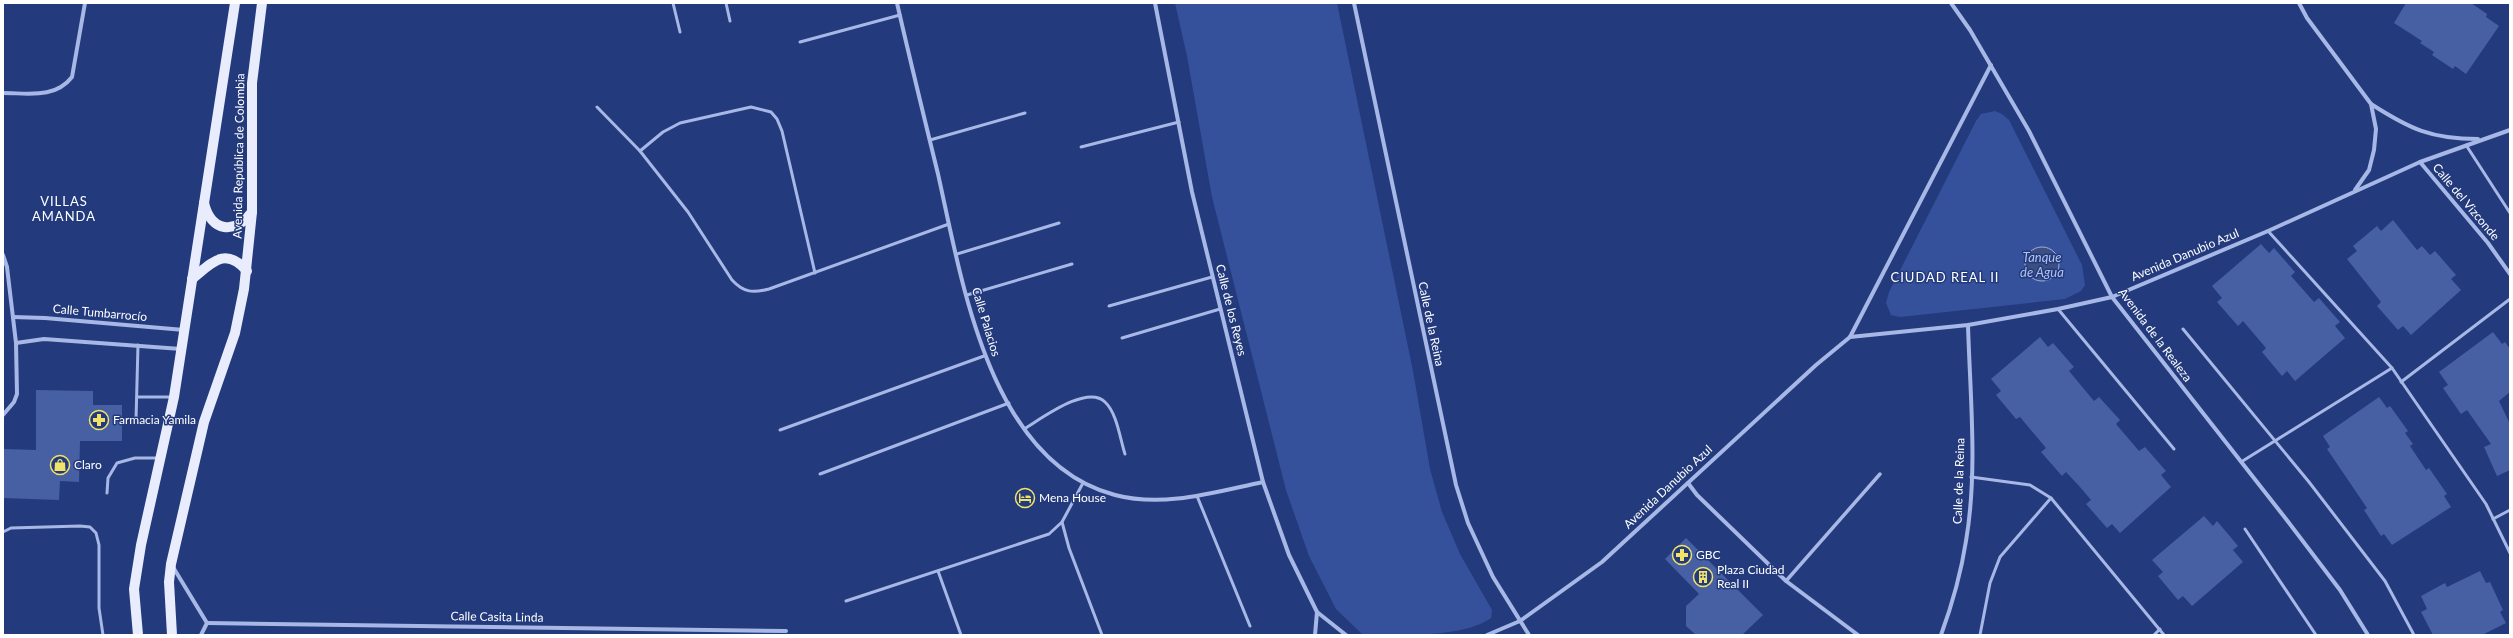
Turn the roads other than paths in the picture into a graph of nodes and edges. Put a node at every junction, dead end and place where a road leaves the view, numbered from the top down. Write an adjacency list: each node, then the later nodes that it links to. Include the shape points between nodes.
1 (85, 3): 16 (street, via 72,77 60,89 44,94)
2 (235, 3): 29 (main road, Avenida República de Colombia)
3 (262, 3): 30 (main road, Avenida República de Colombia, via 252,83)
4 (673, 3): 13 (lane)
5 (726, 3): 12 (lane)
6 (897, 3): 11 (street, Calle Palacios)
7 (1155, 3): 20 (street, Calle de los Reyes)
8 (1354, 3): 93 (street, Calle de la Reina, via 1456,485 1468,523 1493,577)
9 (1951, 3): 15 (street, Avenida de la Realeza)
10 (2299, 3): 17 (street, via 2307,18)
11 (900, 15): 14 (lane); 23 (street, Calle Palacios)
12 (730, 21)
13 (680, 32)
14 (800, 42)
15 (1991, 65): 44 (street, Avenida de la Realeza, via 2029,131); 53 (street, Avenida Danubio Azul)
16 (3, 93)
17 (2371, 104): 22 (street, via 2422,133 2449,139); 28 (street, via 2376,129 2374,150 2369,170)
18 (597, 107): 26 (lane)
19 (1025, 113): 23 (lane)
20 (1179, 122): 25 (lane); 41 (street, Calle de los Reyes)
21 (2510, 130): 22 (street, Avenida Danubio Azul)
22 (2480, 139): 24 (street, Avenida Danubio Azul)
23 (930, 140): 33 (street, Calle Palacios)
24 (2466, 144): 27 (street, Avenida Danubio Azul); 31 (lane)
25 (1081, 147)
26 (640, 151): 39 (lane, via 688,212 740,289 757,292); 39 (lane, via 663,132 680,123 752,107 771,112 782,131)
27 (2420, 162): 28 (street, Avenida Danubio Azul); 40 (street, Calle del Vizconde, via 2488,243)
28 (2354, 191): 34 (street, Avenida Danubio Azul)
29 (204, 203): 30 (main road, via 210,216 228,228 244,224); 42 (main road, Avenida República de Colombia)
30 (252, 212): 38 (main road, Avenida República de Colombia)
31 (2510, 213)
32 (1059, 223): 35 (lane)
33 (949, 224): 35 (street, Calle Palacios); 39 (lane)
34 (2268, 231): 44 (street, Avenida Danubio Azul); 59 (lane)
35 (956, 254): 43 (street, Calle Palacios)
36 (3, 255): 49 (street, via 7,267)
37 (1072, 264): 43 (lane)
38 (247, 271): 42 (main road, via 240,262 225,257 218,259); 88 (main road, Avenida República de Colombia, via 235,333 204,422)
39 (815, 273)
40 (2510, 274)
41 (1212, 277): 46 (lane); 47 (street, Calle de los Reyes)
42 (192, 279): 52 (main road, Avenida República de Colombia)
43 (967, 295): 58 (street, Calle Palacios)
44 (2112, 297): 48 (street, Avenida Danubio Azul); 72 (street, Avenida de la Realeza)
45 (2510, 299): 60 (lane)
46 (1109, 306)
47 (1220, 309): 54 (lane); 76 (street, Calle de los Reyes)
48 (2058, 309): 50 (street, Avenida Danubio Azul); 69 (lane)
49 (13, 318): 52 (street, Calle Tumbarrocío, via 45,318); 55 (street)
50 (1968, 324): 53 (street, Avenida Danubio Azul); 75 (street, Calle de la Reina)
51 (2183, 329): 68 (lane)
52 (184, 330): 57 (main road, Avenida República de Colombia)
53 (1850, 337): 78 (street, Avenida Danubio Azul)
54 (1122, 338)
55 (16, 343): 56 (street, via 44,339); 64 (street, via 17,394)
56 (138, 345): 57 (street); 61 (lane)
57 (182, 349): 62 (main road, Avenida República de Colombia)
58 (984, 356): 63 (street, Calle Palacios); 67 (lane)
59 (2392, 368): 60 (lane); 68 (lane)
60 (2402, 382): 83 (lane)
61 (137, 397): 62 (lane); 65 (lane)
62 (174, 397): 71 (main road, Avenida República de Colombia)
63 (1009, 402): 66 (street, Calle Palacios); 73 (lane)
64 (3, 415)
65 (136, 420)
66 (1024, 428): 70 (lane, via 1071,401 1095,396 1105,401 1111,410); 77 (street, Calle Palacios, via 1042,452)
67 (780, 430)
68 (2275, 440): 72 (lane); 115 (lane, via 2385,581)
69 (2174, 449)
70 (1125, 454)
71 (162, 458): 79 (lane, via 134,458 116,463 108,478); 99 (main road, Avenida República de Colombia, via 141,545 134,589)
72 (2241, 462): 114 (street, Avenida de la Realeza, via 2335,584)
73 (820, 474)
74 (1880, 474): 90 (street)
75 (1971, 477): 81 (lane, via 2030,485); 109 (street, Calle de la Reina, via 1966,540 1951,606)
76 (1263, 482): 80 (street, Calle Palacios); 92 (street, Calle de los Reyes, via 1289,555)
77 (1083, 483): 80 (street, Calle Palacios, via 1114,495 1147,501); 84 (lane)
78 (1688, 483): 90 (street, via 1697,495); 93 (street, Avenida Danubio Azul, via 1602,562)
79 (107, 493)
80 (1197, 496): 95 (lane)
81 (2051, 498): 96 (lane); 110 (lane, via 2000,557 1990,583)
82 (2510, 510): 83 (lane)
83 (2494, 519): 87 (lane)
84 (1062, 522): 89 (lane, via 1048,534); 103 (lane)
85 (2245, 529): 113 (lane)
86 (3, 532): 98 (lane, via 12,528 80,526 90,527 96,533 99,545 100,608)
87 (2510, 554)
88 (171, 564): 94 (street); 100 (main road, Avenida República de Colombia, via 169,590)
89 (938, 571): 91 (lane); 102 (lane)
90 (1786, 581): 108 (street)
91 (846, 601)
92 (1317, 612): 104 (street); 105 (street, Calle de los Reyes)
93 (1520, 621): 106 (street, Avenida Danubio Azul); 107 (street, Calle de la Reina)
94 (207, 623): 97 (street, Calle Casita Linda); 101 (street)
95 (1250, 626)
96 (2160, 629): 111 (lane); 112 (lane)
97 (786, 631)
98 (104, 635)
99 (138, 635)
100 (172, 635)
101 (201, 635)
102 (961, 635)
103 (1102, 635)
104 (1315, 635)
105 (1346, 635)
106 (1487, 635)
107 (1529, 635)
108 (1858, 635)
109 (1941, 635)
110 (1980, 635)
111 (2154, 635)
112 (2164, 635)
113 (2316, 635)
114 (2368, 635)
115 (2414, 635)

